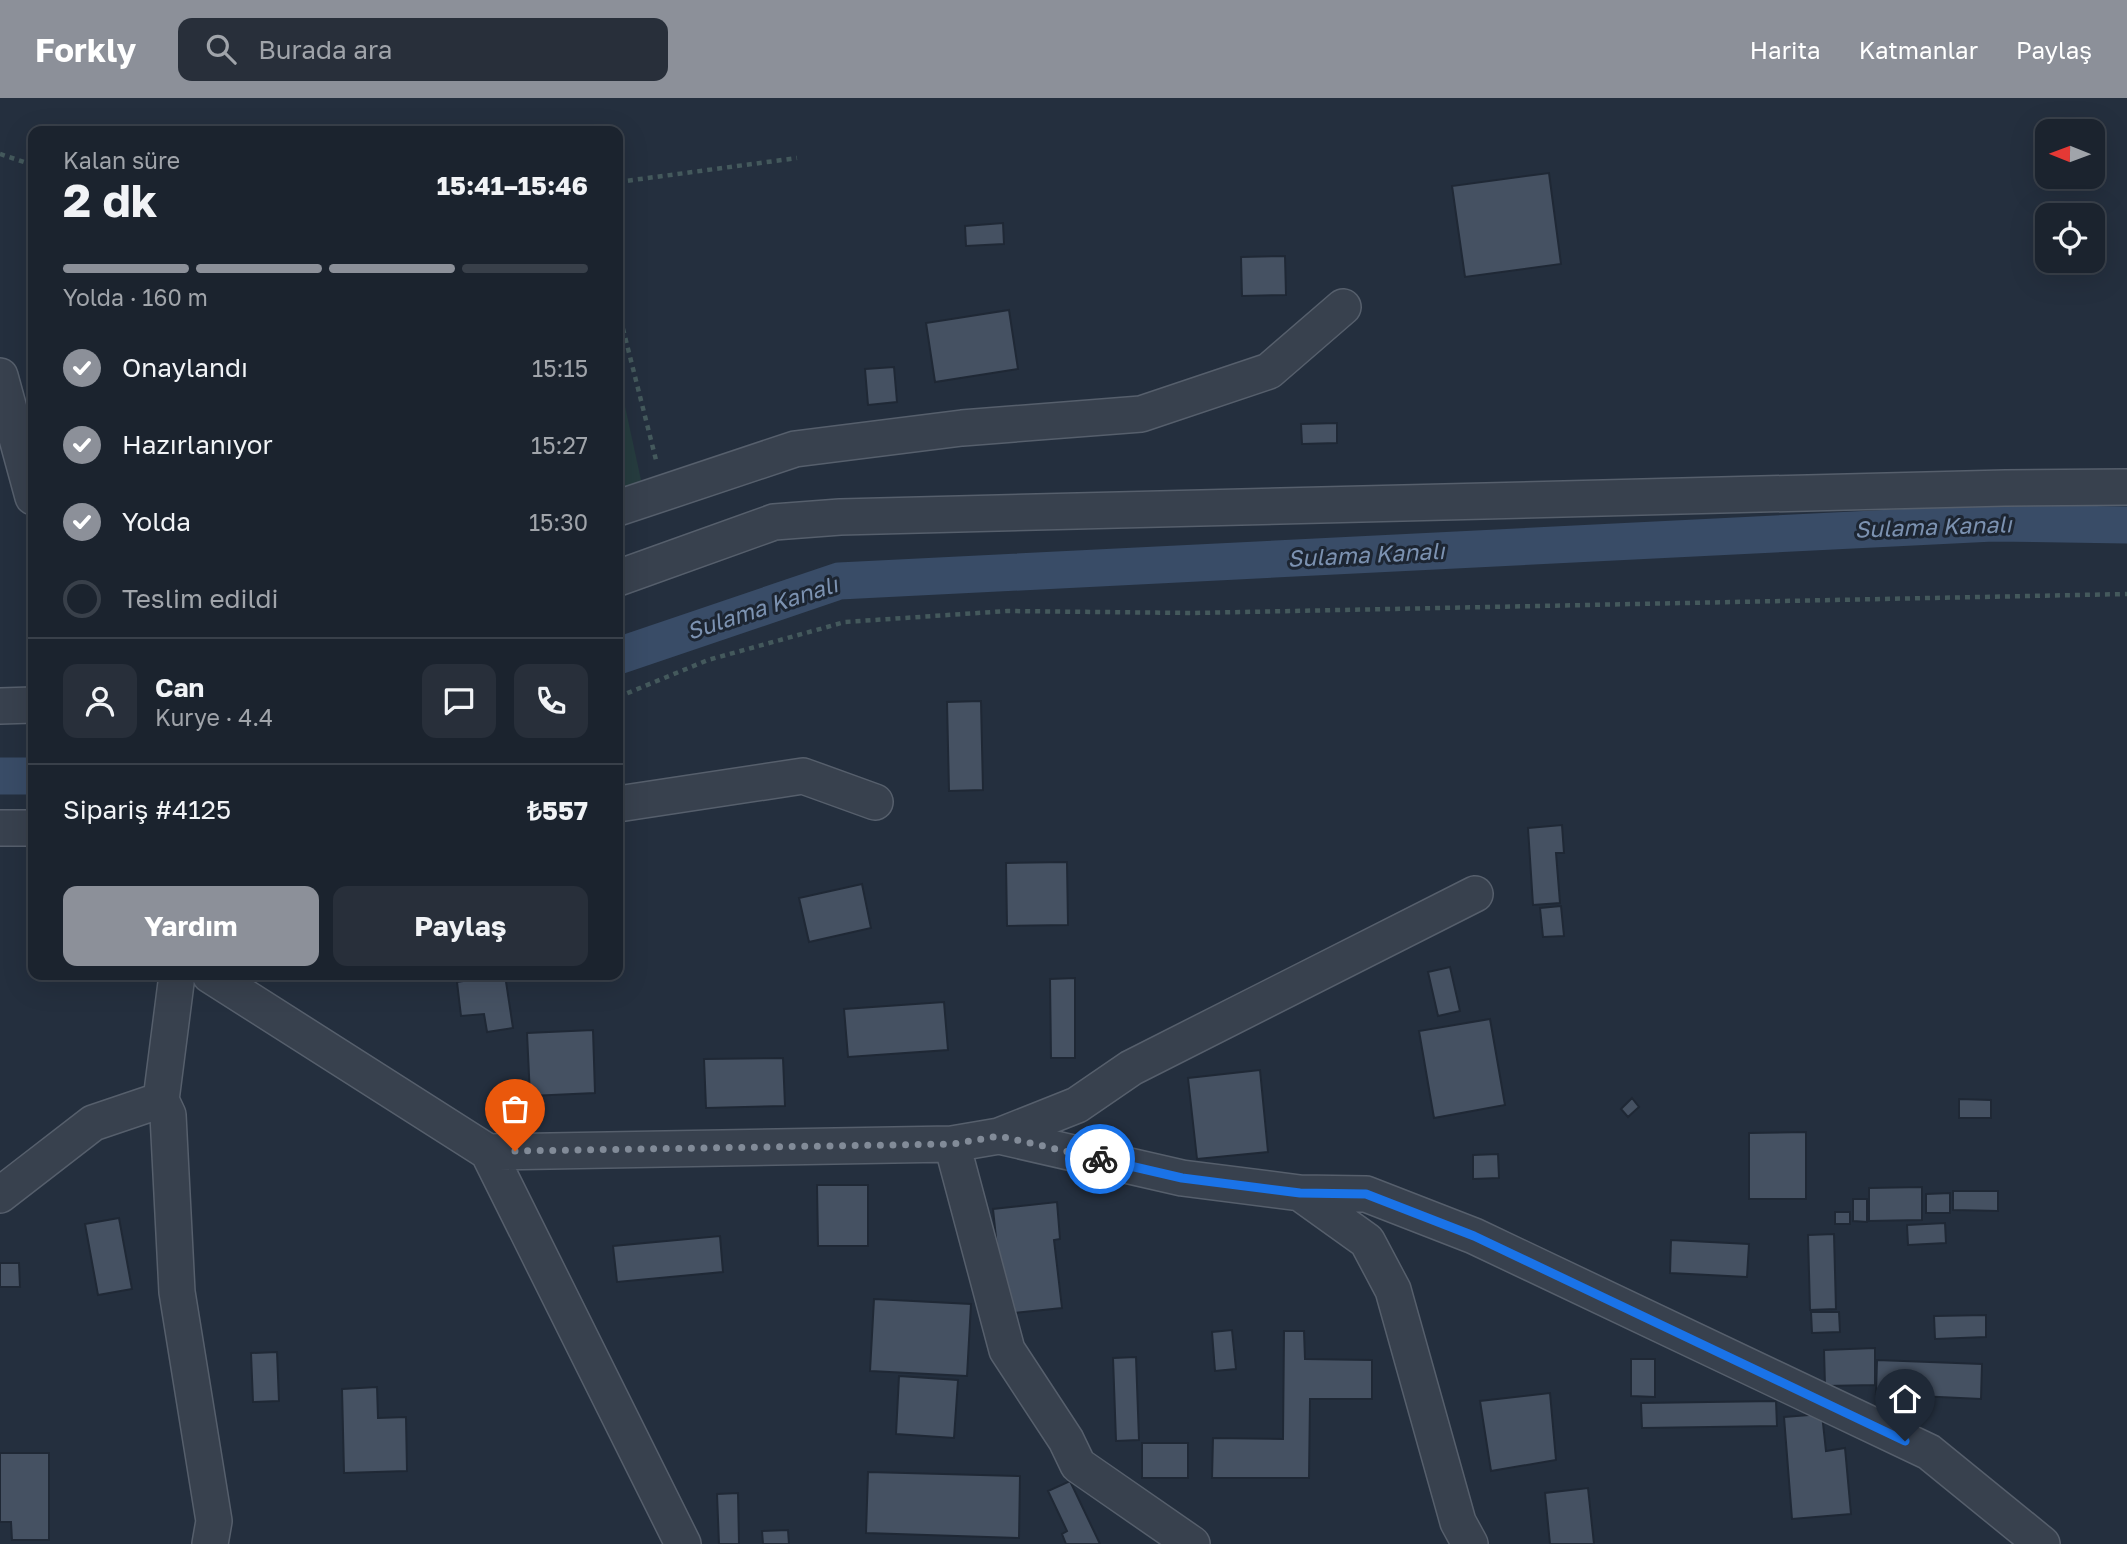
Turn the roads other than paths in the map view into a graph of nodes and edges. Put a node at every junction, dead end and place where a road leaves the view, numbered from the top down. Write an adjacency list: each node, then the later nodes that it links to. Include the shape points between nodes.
1 (1343, 307): 6 (street, via 1269,371 1141,414 962,428 795,449)
2 (0, 376): 3 (street)
3 (9, 443): 4 (street)
4 (28, 483)
5 (2127, 487): 7 (street, via 840,517 774,522)
6 (623, 507)
7 (623, 576)
8 (28, 705): 9 (street)
9 (0, 706)
10 (623, 803): 11 (street, via 803,776)
11 (875, 803)
12 (0, 828): 13 (street)
13 (28, 828)
14 (1475, 894): 18 (street, via 1130,1068 1077,1105)
15 (176, 980): 17 (street)
16 (218, 980): 20 (street)
17 (161, 1100): 22 (street, via 93,1124); 23 (street, via 168,1115 177,1292 214,1521)
18 (999, 1136): 19 (street); 21 (street, via 1182,1178)
19 (953, 1144): 20 (street); 25 (street, via 1007,1350 1078,1465)
20 (488, 1152): 24 (street)
21 (1300, 1193): 26 (street, via 1367,1241 1393,1290 1458,1522); 27 (street, via 1366,1194 1474,1236 1929,1452)
22 (0, 1195)
23 (210, 1544)
24 (683, 1544)
25 (1192, 1544)
26 (1470, 1544)
27 (2042, 1544)

